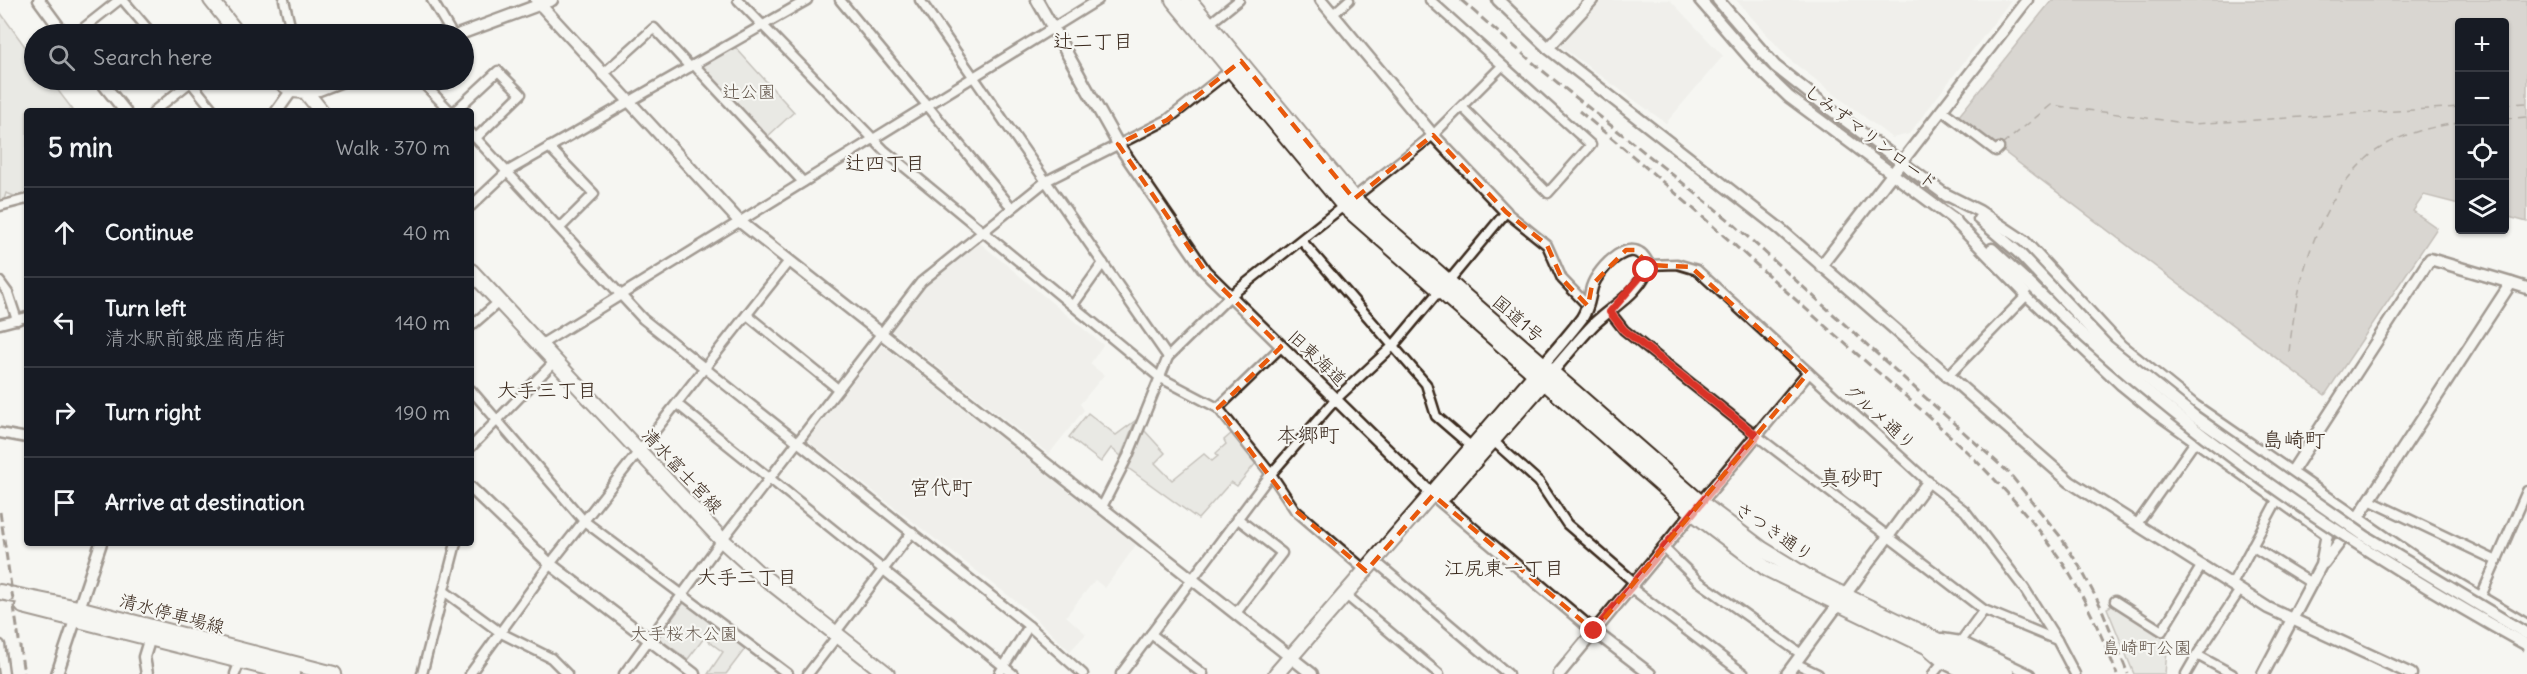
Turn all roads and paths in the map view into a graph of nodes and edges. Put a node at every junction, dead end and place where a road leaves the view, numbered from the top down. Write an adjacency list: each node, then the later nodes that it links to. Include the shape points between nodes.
1 (39, 0): 26 (street)
2 (121, 0): 27 (street); 28 (street)
3 (211, 0): 29 (main road)
4 (284, 0): 30 (street)
5 (432, 0): 31 (street)
6 (552, 0): 24 (street)
7 (738, 0): 33 (street)
8 (807, 0): 33 (street)
9 (840, 0): 49 (street)
10 (920, 0): 41 (street)
11 (1037, 0): 35 (street, 旧東海道)
12 (1098, 0): 35 (street)
13 (1173, 0): 38 (main road, 国道1号)
14 (1189, 0): 32 (main road, 国道1号)
15 (1239, 0): 32 (street)
16 (1321, 0): 25 (street)
17 (1350, 0): 25 (street)
18 (1430, 0): 39 (street)
19 (1498, 0): 36 (street)
20 (1592, 0): 36 (street)
21 (1700, 0): 67 (street, しみずマリンロード, via 1789,97)
22 (1718, 0): 65 (street, しみずマリンロード, via 1775,66)
23 (2027, 0): 58 (street)
24 (537, 3): 34 (street); 40 (street)
25 (1332, 15): 59 (street)
26 (57, 24)
27 (89, 24)
28 (143, 24)
29 (230, 24)
30 (290, 24)
31 (446, 24)
32 (1209, 24): 38 (main road, 国道1号)
33 (761, 26): 37 (street); 61 (street)
34 (474, 28)
35 (1052, 28): 41 (street); 62 (street, 旧東海道)
36 (1548, 48): 84 (street, via 1763,215)
37 (692, 66): 40 (street, via 654,28); 48 (street); 69 (street)
38 (1236, 66): 62 (street, via 1167,120); 72 (main road, 国道1号)
39 (1502, 66): 50 (street); 50 (street, via 1591,145 1548,193)
40 (602, 75): 48 (street)
41 (973, 77): 49 (street); 68 (street)
42 (108, 90): 51 (street)
43 (179, 90): 52 (street)
44 (198, 90): 53 (street)
45 (297, 90): 54 (street)
46 (303, 90): 55 (main road)
47 (430, 90): 56 (street)
48 (628, 102): 63 (street); 77 (street)
49 (926, 105): 61 (street); 75 (street)
50 (1462, 107): 59 (street)
51 (123, 108)
52 (158, 108)
53 (212, 108)
54 (280, 108)
55 (318, 108)
56 (447, 108)
57 (458, 108): 60 (street, via 498,71 521,94)
58 (1942, 110): 64 (street, via 1996,151); 65 (street)
59 (1433, 135): 72 (street); 76 (street)
60 (474, 136): 66 (street)
61 (870, 139): 69 (street); 79 (street)
62 (1118, 144): 68 (street); 92 (street, 旧東海道, via 1194,256)
63 (549, 147): 66 (street); 78 (street, via 594,194)
64 (1999, 148)
65 (1902, 163): 67 (street); 70 (street, しみずマリンロード)
66 (508, 171): 73 (street); 78 (street)
67 (1893, 176): 84 (street); 90 (street, しみずマリンロード, via 1989,247)
68 (1046, 181): 75 (street); 82 (street)
69 (803, 182): 77 (street)
70 (1943, 193): 118 (street, via 2024,241 2121,346); 181 (street, しみずマリンロード, bridge, via 1989,226 2107,346 2194,416 2366,537)
71 (24, 201): 74 (street)
72 (1349, 202): 80 (street); 88 (main road, 国道1号)
73 (474, 203)
74 (0, 206)
75 (1012, 208): 79 (street)
76 (1506, 212): 88 (street); 95 (street, via 1547,244 1562,279)
77 (739, 221): 81 (street); 91 (street)
78 (560, 228): 91 (street)
79 (983, 232): 94 (street); 102 (street, via 921,282)
80 (1302, 241): 92 (street); 104 (street)
81 (789, 261): 97 (street); 102 (street)
82 (1103, 264): 94 (street); 106 (street)
83 (1647, 265): 95 (street, via 1635,250 1621,253 1592,285); 96 (street, via 1643,276); 110 (street, グルメ通り, via 1677,264 1697,270)
84 (1821, 266): 112 (street)
85 (474, 274): 93 (main road, 清水富士宮線)
86 (0, 282): 99 (street)
87 (2511, 283): 89 (street); 129 (street, via 2430,259); 137 (street)
88 (1443, 286): 104 (street); 109 (main road, 国道1号)
89 (2527, 288)
90 (2030, 291): 112 (street); 125 (street, via 2122,385); 186 (street, bridge, via 2189,425 2400,571)
91 (621, 294): 103 (street); 108 (street, via 643,318)
92 (1230, 296): 105 (street, 旧東海道); 106 (street)
93 (500, 301): 100 (street); 103 (main road, 清水富士宮線)
94 (1073, 305): 111 (street)
95 (1588, 306): 109 (street)
96 (1610, 312): 109 (street); 121 (street, via 1624,330)
97 (747, 315): 108 (street); 113 (street)
98 (24, 318): 99 (street)
99 (17, 320): 101 (street)
100 (474, 323)
101 (0, 324)
102 (881, 334): 113 (street); 139 (street)
103 (540, 345): 107 (main road, 清水富士宮線)
104 (1393, 346): 115 (street); 127 (street, via 1429,390 1436,416)
105 (1281, 347): 115 (street, 旧東海道); 117 (street)
106 (1168, 357): 111 (street)
107 (555, 361): 119 (street); 128 (main road, 清水富士宮線)
108 (705, 368): 116 (street); 124 (street)
109 (1544, 373): 123 (main road); 140 (main road, さつき通り)
110 (1808, 373): 121 (street); 132 (street, グルメ通り)
111 (1159, 377): 117 (street); 139 (street, via 1128,456)
112 (1947, 377): 144 (street, via 2070,482)
113 (838, 388): 124 (street)
114 (474, 393): 119 (street)
115 (1336, 399): 130 (street); 135 (street, 旧東海道)
116 (676, 404): 128 (street); 131 (street)
117 (1218, 408): 130 (street)
118 (2212, 418): 125 (street); 129 (street)
119 (499, 420): 126 (street); 143 (street)
120 (0, 433): 122 (street)
121 (1757, 436): 140 (street); 146 (street)
122 (24, 437)
123 (1489, 437): 127 (main road); 135 (main road); 160 (street, via 1539,482 1567,524)
124 (798, 441): 131 (street); 145 (street)
125 (2196, 441): 136 (street); 144 (street)
126 (474, 444)
127 (1473, 448): 135 (main road)
128 (638, 451): 143 (street); 147 (main road, 清水富士宮線)
129 (2291, 473): 136 (street); 138 (street)
130 (1271, 474): 141 (street); 156 (street, via 1295,510)
131 (770, 479): 147 (street); 157 (street)
132 (1928, 482): 146 (street); 184 (street, グルメ通り, via 1965,512 2024,588)
133 (2527, 490): 152 (street)
134 (474, 491): 153 (street)
135 (1437, 498): 156 (main road); 176 (street, 旧東海道)
136 (2277, 498): 150 (street); 155 (street, via 2327,534)
137 (2369, 500): 138 (street, via 2354,506); 142 (street); 152 (street)
138 (2336, 505): 142 (street)
139 (1102, 507): 158 (street)
140 (1696, 507): 151 (street); 168 (main road, さつき通り)
141 (1237, 518): 158 (street); 172 (street, via 1282,553)
142 (2357, 519): 155 (street, via 2329,559); 174 (street)
143 (584, 521): 153 (street); 165 (street)
144 (2137, 524): 154 (street)
145 (912, 532): 157 (street); 175 (street)
146 (1889, 536): 168 (street); 170 (street)
147 (722, 540): 165 (street); 180 (main road, 清水富士宮線)
148 (100, 546): 171 (street)
149 (455, 546): 162 (street)
150 (2252, 546): 159 (street); 161 (street)
151 (1663, 548): 160 (street); 189 (street, via 1698,581)
152 (2497, 561): 164 (street)
153 (550, 564): 178 (street); 183 (street)
154 (2202, 565): 161 (street); 169 (street, via 2162,632)
155 (2320, 565): 159 (street)
156 (1374, 566): 166 (main road); 213 (street)
157 (884, 568): 180 (street); 192 (street)
158 (1192, 578): 172 (street); 179 (street)
159 (2311, 583): 173 (street)
160 (1632, 584): 176 (street); 216 (street)
161 (2236, 587): 173 (street); 188 (street)
162 (444, 591): 178 (street); 198 (street)
163 (0, 592): 171 (main road, 清水停車場線)
164 (2482, 594)
165 (682, 595): 183 (street); 203 (street)
166 (1349, 598): 190 (main road); 212 (street)
167 (0, 600): 171 (main road, 清水停車場線)
168 (1841, 600): 182 (main road, さつき通り); 189 (street)
169 (2115, 600)
170 (1984, 610): 184 (street); 187 (street)
171 (76, 613): 177 (main road, 清水停車場線); 194 (street)
172 (1236, 613): 190 (street)
173 (2292, 620): 227 (street); 228 (street)
174 (2527, 625)
175 (1029, 626): 192 (street); 207 (street)
176 (1594, 631): 214 (street); 215 (street, 旧東海道)
177 (151, 633): 191 (main road, 清水停車場線); 195 (street, via 144,657); 197 (main road, 清水停車場線)
178 (501, 633): 199 (street); 200 (street, via 551,658)
179 (1151, 633): 208 (street); 209 (street)
180 (836, 634): 204 (street); 205 (main road, 清水富士宮線)
181 (2527, 634)
182 (1924, 639): 187 (main road, さつき通り); 187 (street)
183 (649, 640): 201 (street); 202 (street)
184 (2057, 640): 224 (street, グルメ通り)
185 (0, 645): 193 (street)
186 (2527, 645)
187 (1952, 653): 219 (street); 220 (street); 221 (main road, さつき通り); 222 (main road, さつき通り); 223 (street)
188 (2197, 655): 225 (street); 226 (street)
189 (1798, 659): 217 (street); 218 (street)
190 (1293, 665): 210 (main road); 211 (street)
191 (237, 668): 196 (main road, 清水停車場線)
192 (1002, 670): 206 (street)
193 (4, 674)
194 (57, 674)
195 (147, 674)
196 (292, 674)
197 (334, 674)
198 (422, 674)
199 (470, 674)
200 (567, 674)
201 (624, 674)
202 (694, 674)
203 (788, 674)
204 (808, 674)
205 (887, 674)
206 (1013, 674)
207 (1083, 674)
208 (1121, 674)
209 (1203, 674)
210 (1276, 674)
211 (1312, 674)
212 (1439, 674)
213 (1508, 674)
214 (1560, 674)
215 (1650, 674)
216 (1744, 674)
217 (1787, 674)
218 (1818, 674)
219 (1933, 674)
220 (1964, 674)
221 (1983, 674)
222 (2007, 674)
223 (2030, 674)
224 (2075, 674)
225 (2186, 674)
226 (2232, 674)
227 (2263, 674)
228 (2411, 674)

